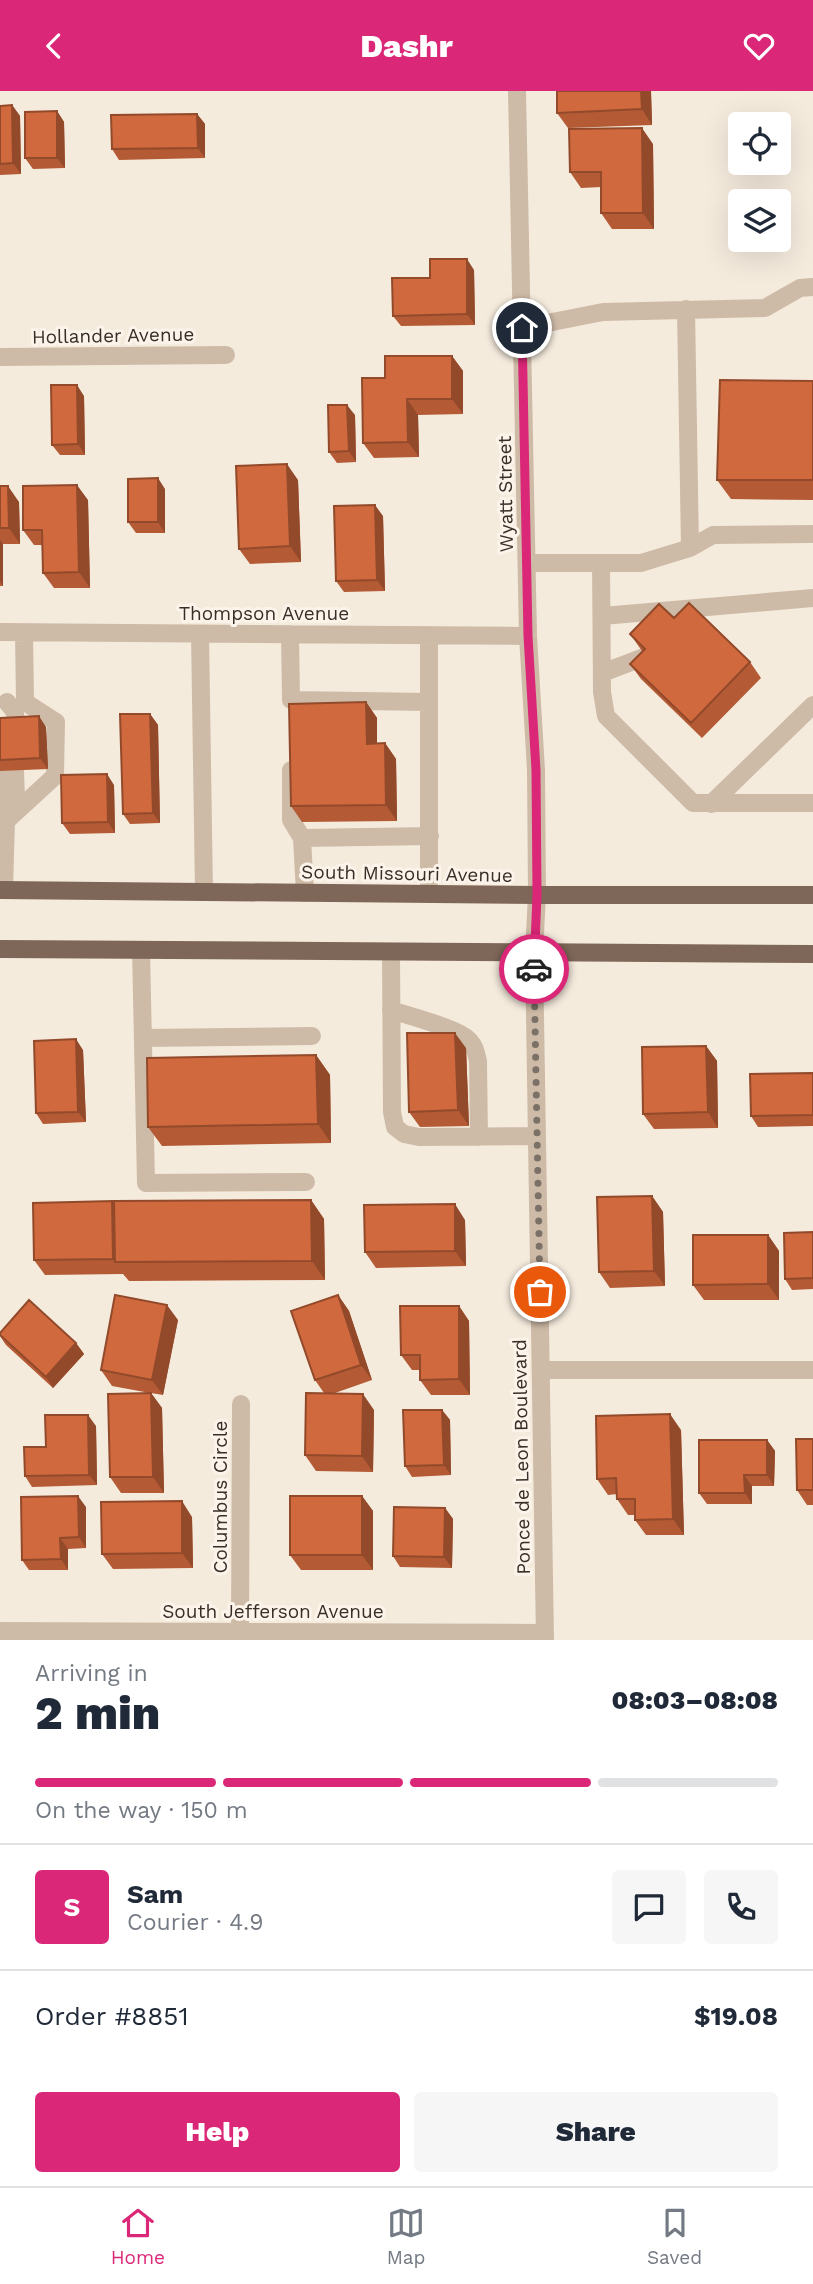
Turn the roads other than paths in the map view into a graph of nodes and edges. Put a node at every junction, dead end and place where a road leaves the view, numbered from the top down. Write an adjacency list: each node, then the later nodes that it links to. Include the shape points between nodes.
1 (517, 91): 4 (street, Wyatt Street)
2 (813, 288): 3 (street, via 800,288 765,308)
3 (685, 309): 4 (street, via 603,312); 8 (street)
4 (522, 328): 9 (street, Wyatt Street)
5 (226, 355): 6 (street, Hollander Avenue)
6 (0, 358)
7 (813, 534): 8 (street, via 713,535)
8 (690, 548): 10 (street, via 641,563)
9 (527, 563): 10 (street); 20 (street, Wyatt Street)
10 (601, 563): 13 (street)
11 (813, 598): 12 (street)
12 (692, 607): 13 (street); 14 (street)
13 (602, 616): 22 (street)
14 (676, 625)
15 (0, 632): 16 (street, Thompson Avenue)
16 (24, 632): 17 (street, Thompson Avenue); 24 (street)
17 (200, 634): 18 (street, Thompson Avenue); 35 (street)
18 (290, 634): 19 (street, Thompson Avenue); 23 (street, via 291,707)
19 (429, 635): 20 (street, Thompson Avenue); 23 (street)
20 (528, 636): 38 (street, Wyatt Street)
21 (647, 656): 22 (street)
22 (602, 673): 30 (street, via 606,716 693,803)
23 (429, 702): 32 (street)
24 (10, 705): 26 (street); 31 (street, via 56,722 55,776)
25 (813, 705): 30 (street)
26 (15, 728)
27 (291, 753): 33 (street, via 291,820)
28 (7, 772): 31 (street, via 1,799)
29 (813, 803): 30 (street)
30 (711, 804)
31 (7, 813): 34 (street)
32 (430, 836): 33 (street); 37 (street)
33 (302, 838): 36 (street)
34 (2, 890): 35 (main road, South Missouri Avenue)
35 (204, 892): 36 (main road, South Missouri Avenue)
36 (305, 893): 37 (main road, South Missouri Avenue)
37 (429, 893): 38 (main road, South Missouri Avenue)
38 (537, 895): 39 (main road, South Missouri Avenue); 43 (street, Ponce de Leon Boulevard)
39 (813, 895)
40 (0, 949): 41 (main road)
41 (141, 950): 42 (main road); 47 (street)
42 (391, 952): 43 (main road); 45 (street)
43 (534, 953): 44 (main road); 48 (street, Ponce de Leon Boulevard)
44 (813, 954)
45 (391, 1010): 49 (street, via 470,1041 478,1061); 49 (street, via 395,1127 419,1137)
46 (312, 1036): 47 (street)
47 (144, 1038): 50 (street, via 146,1183)
48 (537, 1136): 49 (street); 51 (street, Ponce de Leon Boulevard)
49 (479, 1137)
50 (306, 1182)
51 (541, 1370): 52 (street); 56 (street, Ponce de Leon Boulevard)
52 (813, 1370)
53 (241, 1404): 55 (street, Columbus Circle)
54 (0, 1631): 55 (street, South Jefferson Avenue)
55 (240, 1632): 56 (street, South Jefferson Avenue)
56 (545, 1637)

